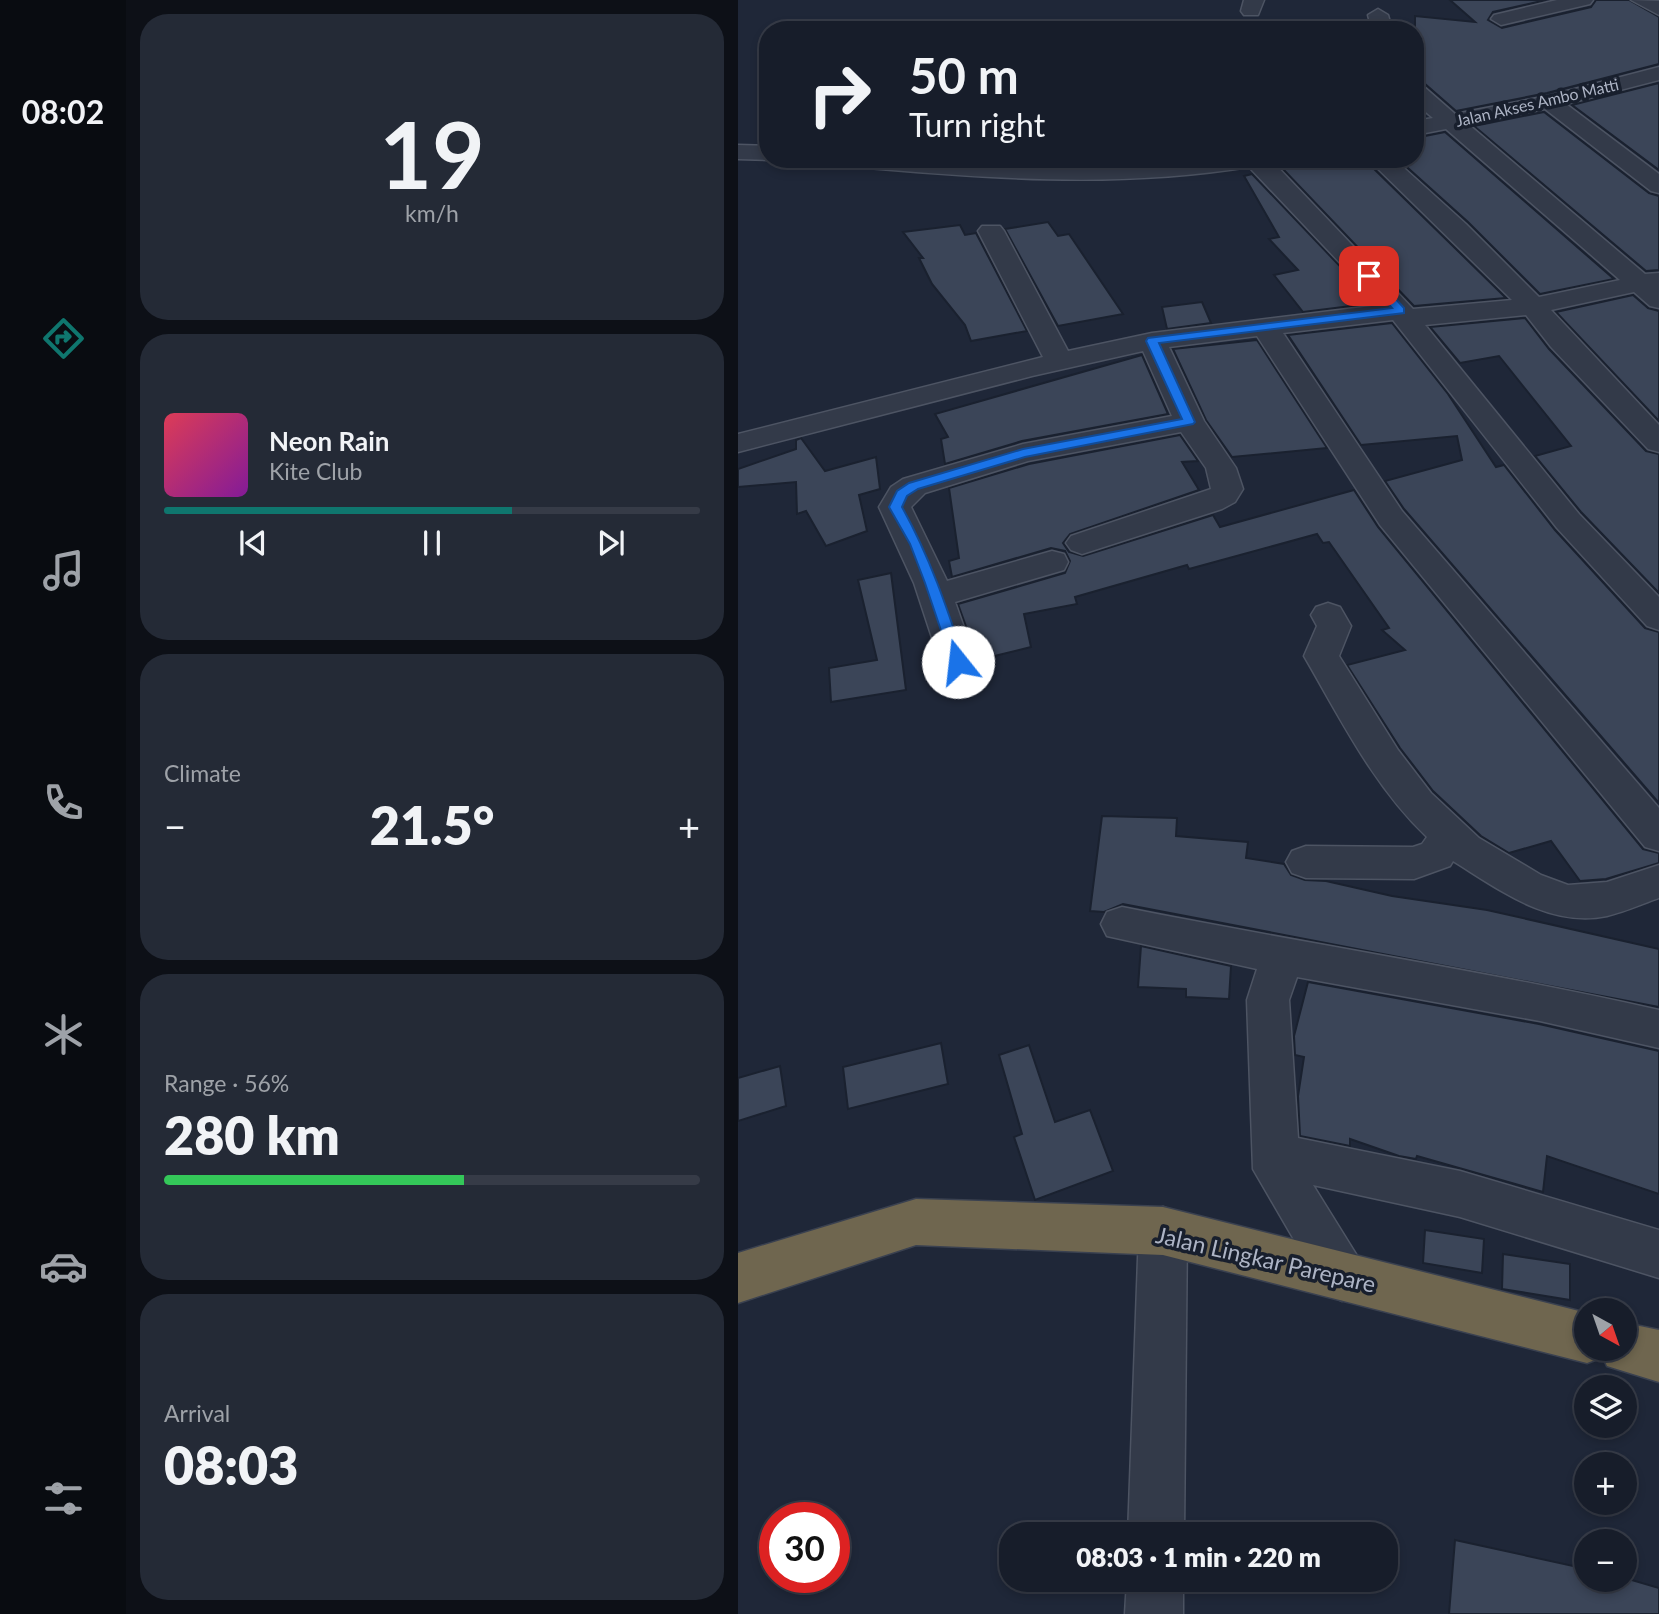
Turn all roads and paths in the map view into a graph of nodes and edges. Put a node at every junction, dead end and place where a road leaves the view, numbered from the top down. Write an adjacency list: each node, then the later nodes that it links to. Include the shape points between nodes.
1 (1583, 0): 4 (street)
2 (1641, 0): 3 (street)
3 (1658, 9)
4 (1501, 19)
5 (1654, 78): 7 (street, Jalan Akses Ambo Matti)
6 (1424, 99): 8 (street)
7 (1549, 102): 8 (street, Jalan Akses Ambo Matti); 16 (street)
8 (1450, 122): 9 (street, Jalan Akses Ambo Matti); 18 (street)
9 (1424, 126)
10 (738, 152): 11 (street)
11 (759, 153)
12 (981, 168): 13 (street, via 1164,172)
13 (1195, 168)
14 (1265, 168): 20 (street)
15 (1390, 168): 19 (street)
16 (1658, 186)
17 (991, 231): 23 (street)
18 (1652, 288): 19 (street)
19 (1533, 306): 20 (street); 26 (street)
20 (1405, 315): 21 (street); 31 (street, via 1529,475)
21 (1265, 327): 22 (street); 34 (street, via 1391,518)
22 (1152, 341): 23 (street); 24 (street)
23 (1059, 361): 25 (street)
24 (1189, 422): 27 (street, via 1221,468 1227,489 1224,495); 29 (street, via 1023,453 914,486 902,494 895,507 916,544)
25 (738, 443)
26 (1658, 443)
27 (1082, 543)
28 (1052, 562): 29 (street)
29 (936, 596): 32 (street)
30 (1328, 615): 33 (street, via 1334,626 1321,656 1385,760 1417,804)
31 (1658, 618)
32 (958, 662)
33 (1449, 835): 35 (street, via 1436,855 1414,863); 36 (street, via 1527,887 1567,902 1607,899)
34 (1658, 836)
35 (1306, 862)
36 (1658, 881)
37 (1122, 924): 38 (street)
38 (1282, 957): 39 (street, via 1540,1002); 40 (street, via 1268,1000)
39 (1658, 1029)
40 (1275, 1155): 42 (street, via 1460,1194); 43 (street, via 1276,1170)
41 (1163, 1231): 43 (highway, Jalan Lingkar Parepare); 44 (highway, Jalan Lingkar Parepare, via 916,1222); 48 (street)
42 (1658, 1254)
43 (1342, 1276): 45 (highway, Jalan Lingkar Parepare)
44 (738, 1278)
45 (1574, 1335)
46 (1638, 1351): 47 (highway)
47 (1658, 1356)
48 (1156, 1522)
49 (1155, 1592): 50 (street)
50 (1154, 1614)

